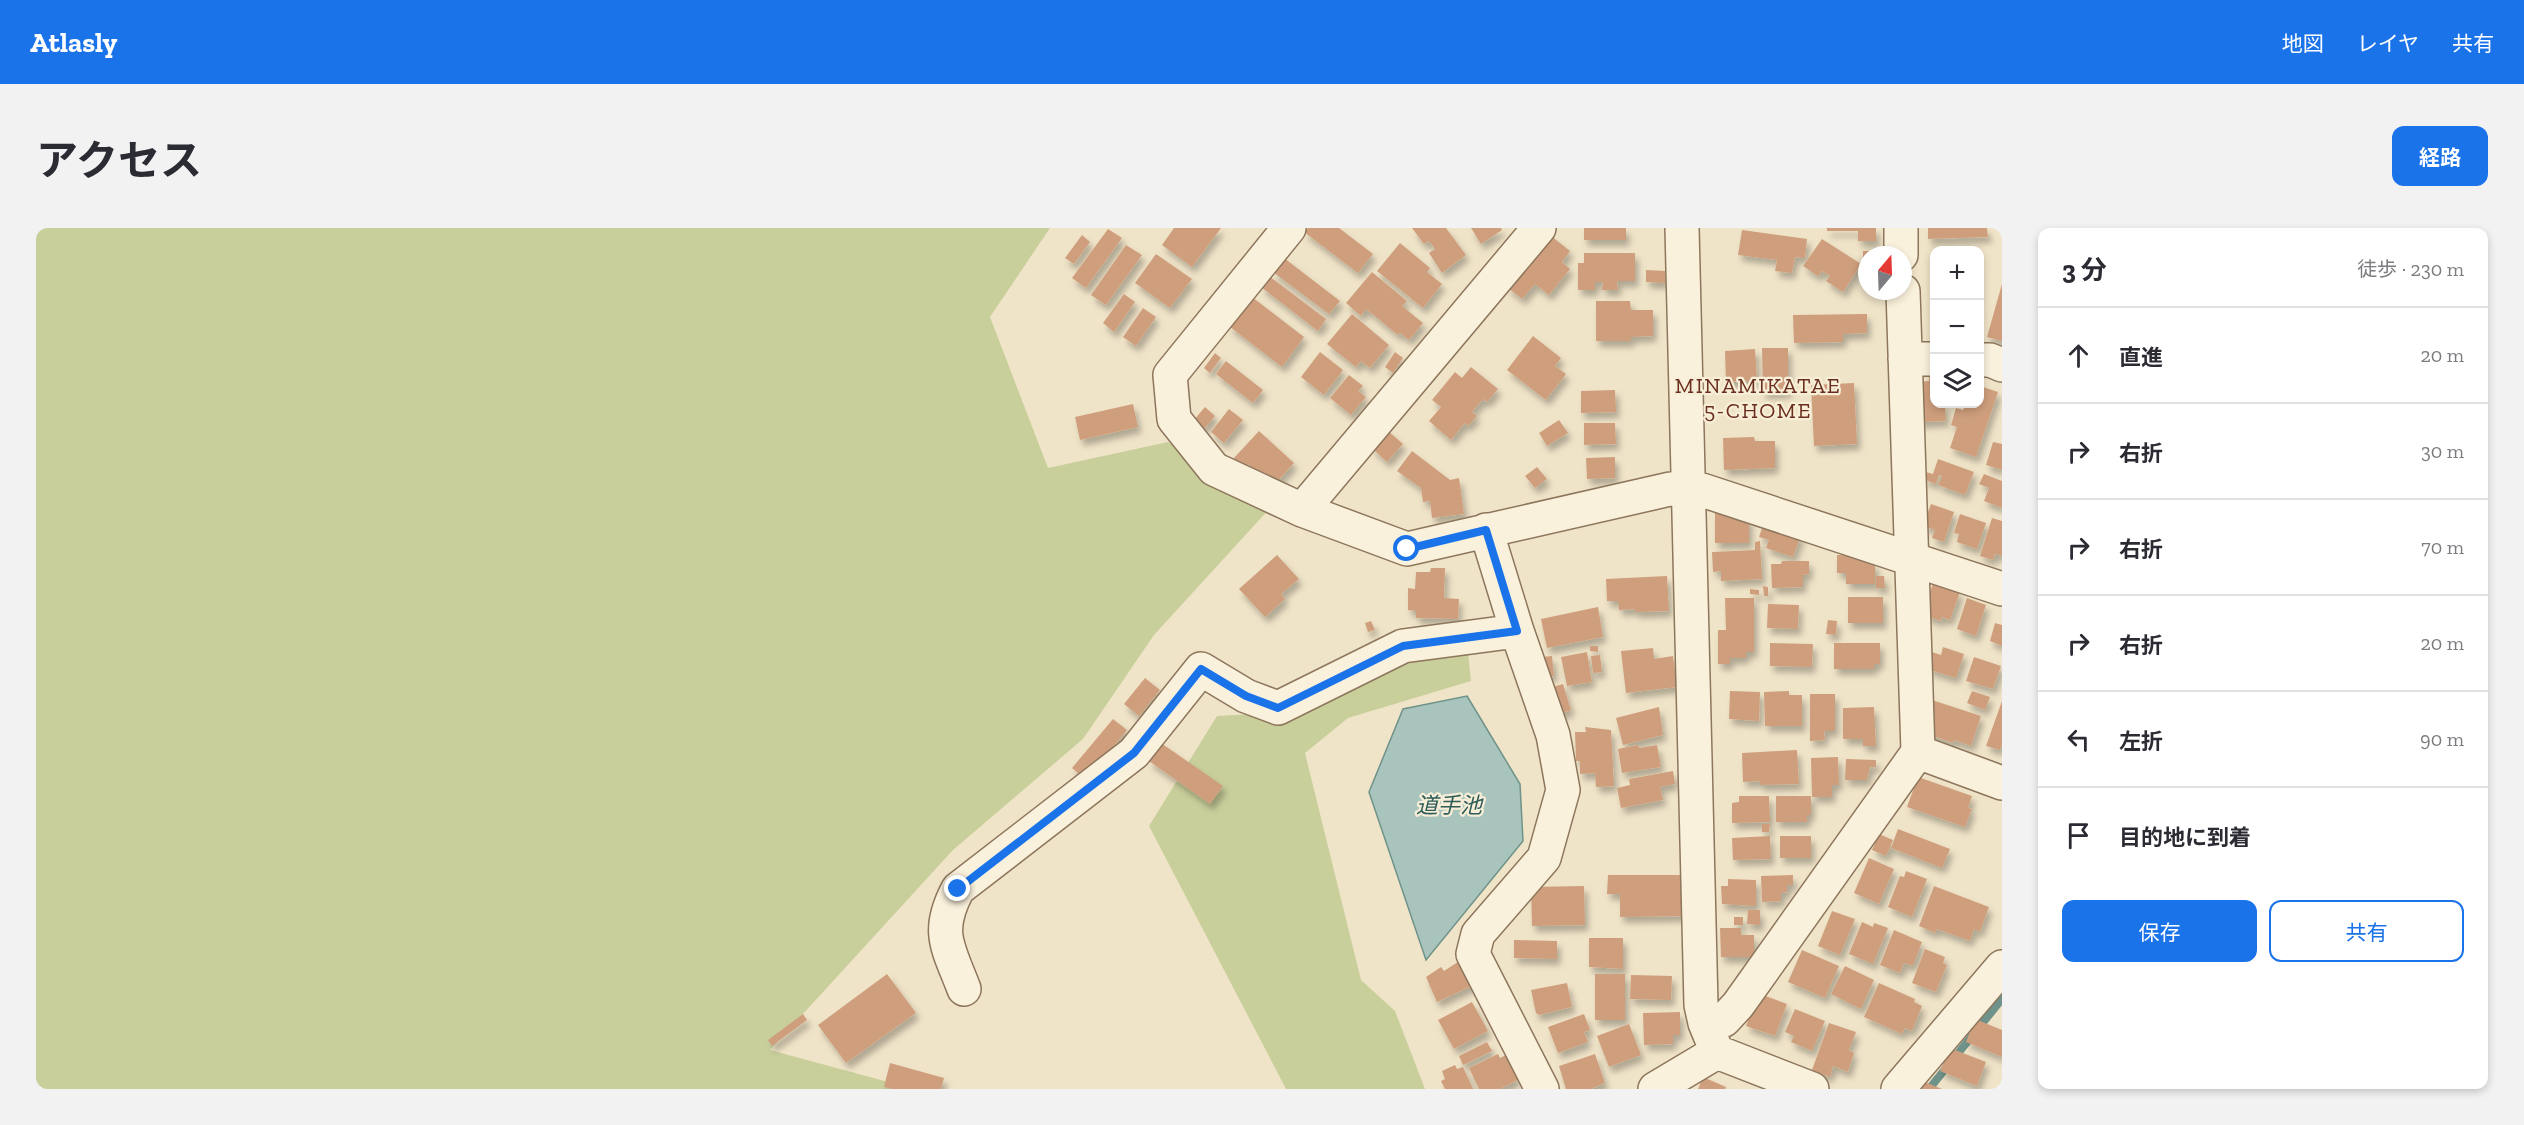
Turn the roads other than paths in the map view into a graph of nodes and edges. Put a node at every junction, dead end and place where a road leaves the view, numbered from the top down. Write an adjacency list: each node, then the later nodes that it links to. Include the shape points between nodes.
1 (1289, 228): 11 (street, via 1170,375 1173,419 1214,469)
2 (1539, 228): 11 (street)
3 (1682, 228): 10 (street)
4 (1901, 228): 5 (street)
5 (1902, 246)
6 (1905, 300): 7 (street)
7 (1920, 359): 13 (street)
8 (1984, 360): 9 (street)
9 (2002, 365)
10 (1687, 490): 12 (street, via 1670,489); 13 (street, via 1702,490); 20 (street, via 1701,1005)
11 (1302, 510): 12 (street, via 1407,549)
12 (1486, 530): 15 (street)
13 (1911, 559): 14 (street); 16 (street)
14 (2002, 589)
15 (1517, 631): 19 (street, via 1403,646 1278,708 1246,696 1201,669 1134,753 958,889 949,904 944,926 945,940); 21 (street, via 1552,735 1563,790 1544,858 1478,934 1473,954)
16 (1918, 752): 17 (street); 20 (street, via 1738,1005)
17 (2002, 783)
18 (2002, 967): 24 (street)
19 (964, 989)
20 (1711, 1037): 22 (street); 23 (street)
21 (1542, 1089)
22 (1655, 1089)
23 (1812, 1089)
24 (1898, 1089)

